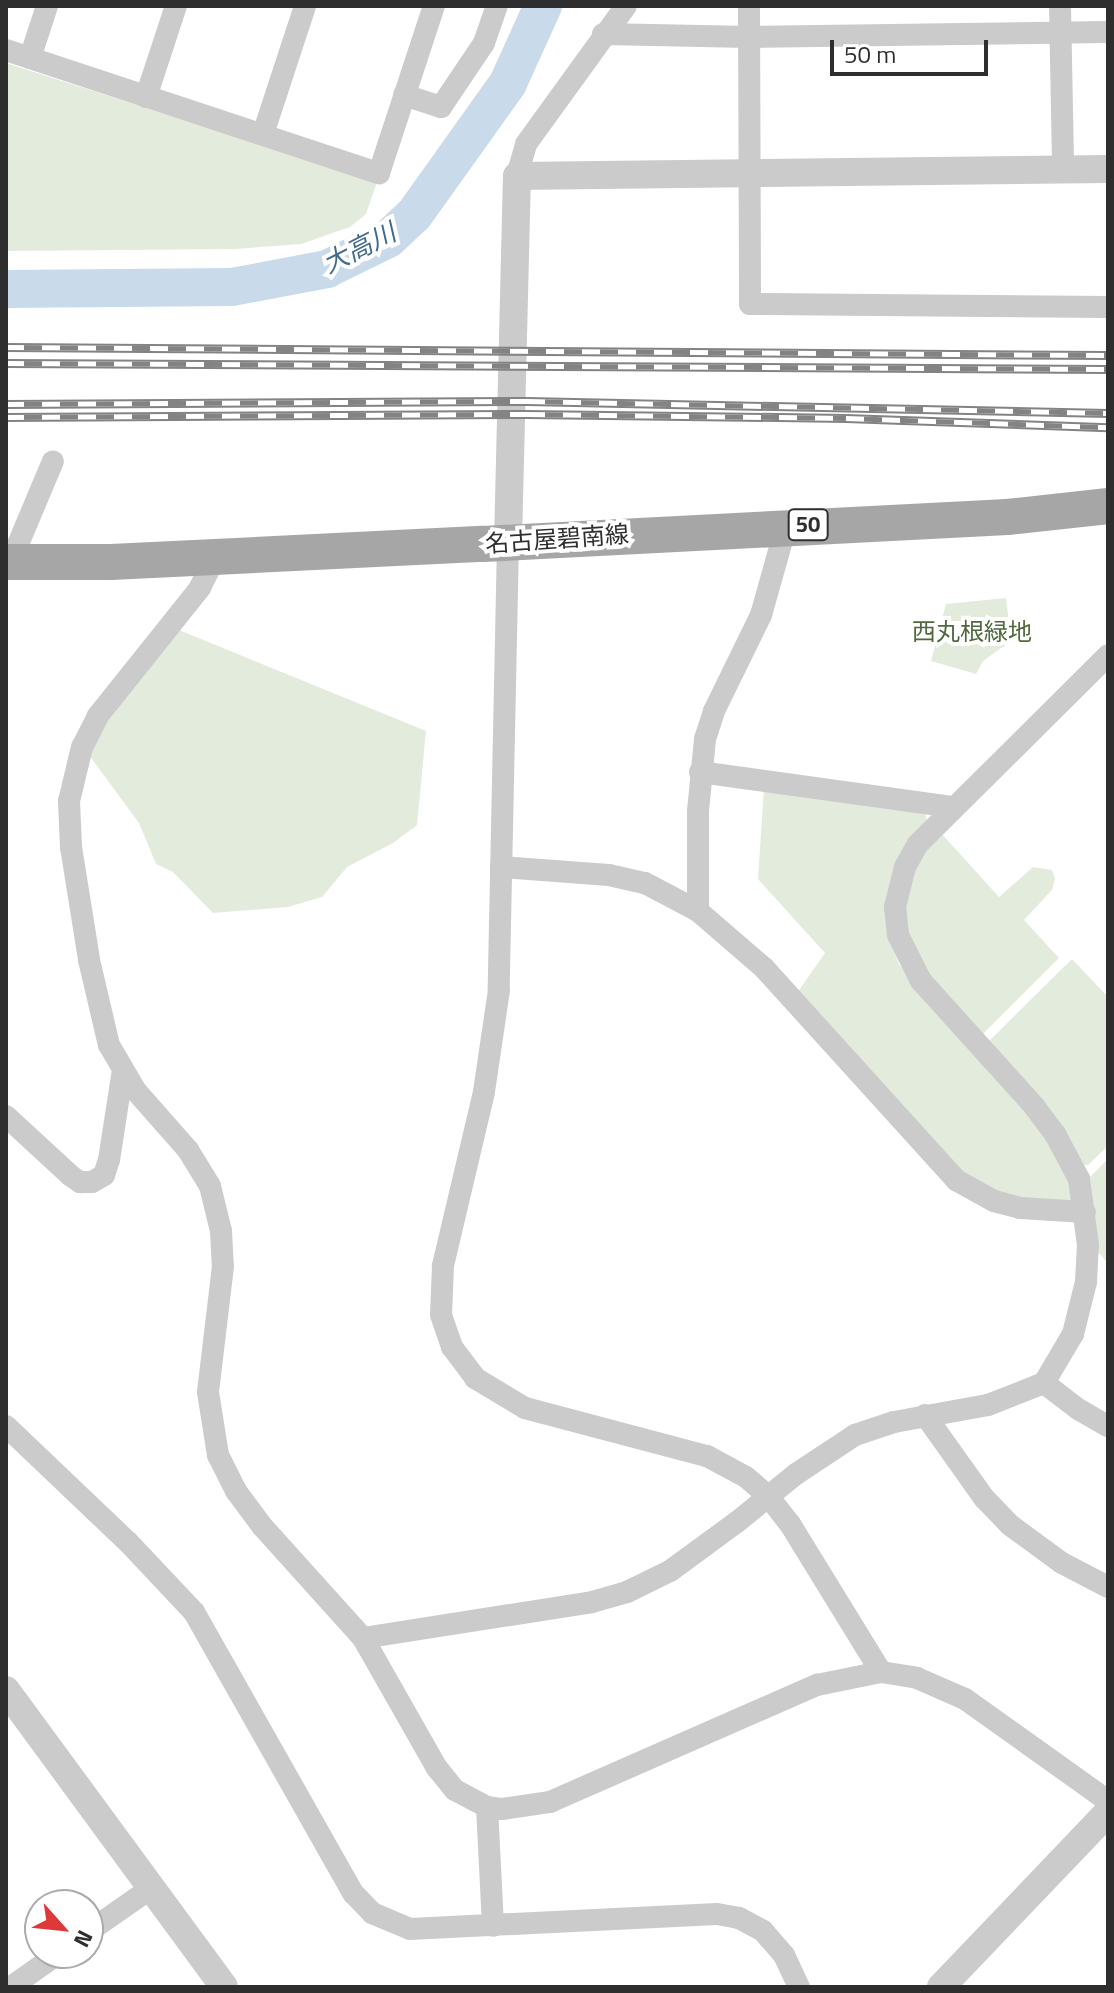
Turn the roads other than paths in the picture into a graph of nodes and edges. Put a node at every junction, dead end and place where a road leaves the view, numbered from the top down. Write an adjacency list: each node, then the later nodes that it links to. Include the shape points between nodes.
1 (47, 6): 14 (street)
2 (176, 6): 16 (street)
3 (305, 6): 17 (street)
4 (434, 6): 15 (street)
5 (497, 6): 15 (street, via 484,43 441,107)
6 (626, 6): 11 (street)
7 (749, 6): 12 (street)
8 (1060, 6): 10 (street)
9 (1108, 32): 10 (street)
10 (1062, 33): 12 (street); 18 (street)
11 (603, 34): 12 (street); 21 (street, via 526,144)
12 (750, 37): 20 (street)
13 (6, 50): 14 (street)
14 (30, 58): 16 (street)
15 (404, 95): 17 (street, via 379,173)
16 (146, 97): 17 (street)
17 (263, 134)
18 (1063, 169): 19 (street); 20 (street)
19 (1108, 169)
20 (752, 173): 21 (street); 22 (street, via 750,304)
21 (517, 176): 26 (street)
22 (1108, 307)
23 (53, 461): 28 (street, via 16,549)
24 (1108, 506): 25 (main road, 名古屋碧南線 / 50, via 1007,517)
25 (786, 526): 26 (main road, 名古屋碧南線 / 50); 30 (street, via 761,615 714,711)
26 (508, 542): 27 (main road, 名古屋碧南線 / 50); 32 (street)
27 (216, 556): 28 (main road, 名古屋碧南線 / 50); 34 (street, via 200,588 98,716 82,747 69,801 89,960 109,1045)
28 (6, 560)
29 (1108, 655): 31 (street)
30 (700, 772): 31 (street); 33 (street)
31 (952, 807): 36 (street, via 905,867 895,907 898,935 921,981 1055,1134 1079,1179)
32 (501, 867): 33 (street, via 645,883); 43 (street, via 494,1040 439,1295 452,1347 475,1378 525,1408 707,1456 746,1477 790,1524)
33 (698, 911): 36 (street, via 764,968 956,1180 994,1201 1020,1208)
34 (123, 1070): 35 (street, via 109,1160 104,1175 92,1182 71,1176); 42 (street, via 210,1186 223,1266 208,1392 218,1455 262,1526)
35 (6, 1116)
36 (1085, 1212): 37 (street, via 1088,1245 1080,1309 1064,1352)
37 (1044, 1383): 38 (street, via 988,1405); 40 (street)
38 (925, 1415): 41 (street, via 984,1498 1010,1525 1062,1563); 42 (street, bridge, via 855,1435 670,1571 627,1592)
39 (6, 1426): 50 (street, via 194,1612 363,1905 382,1920 410,1929)
40 (1108, 1426)
41 (1108, 1587)
42 (363, 1638): 46 (street, via 437,1768 455,1790)
43 (881, 1672): 45 (street, via 917,1678 965,1699); 46 (street, via 817,1685 550,1802 517,1809)
44 (6, 1690): 48 (street)
45 (1108, 1801)
46 (487, 1807): 50 (street)
47 (1108, 1812): 55 (street)
48 (151, 1888): 49 (street); 53 (street)
49 (104, 1921)
50 (493, 1926): 54 (street, via 717,1914 739,1918 763,1931 784,1955)
51 (36, 1969): 52 (street)
52 (11, 1987)
53 (224, 1987)
54 (799, 1987)
55 (941, 1987)

